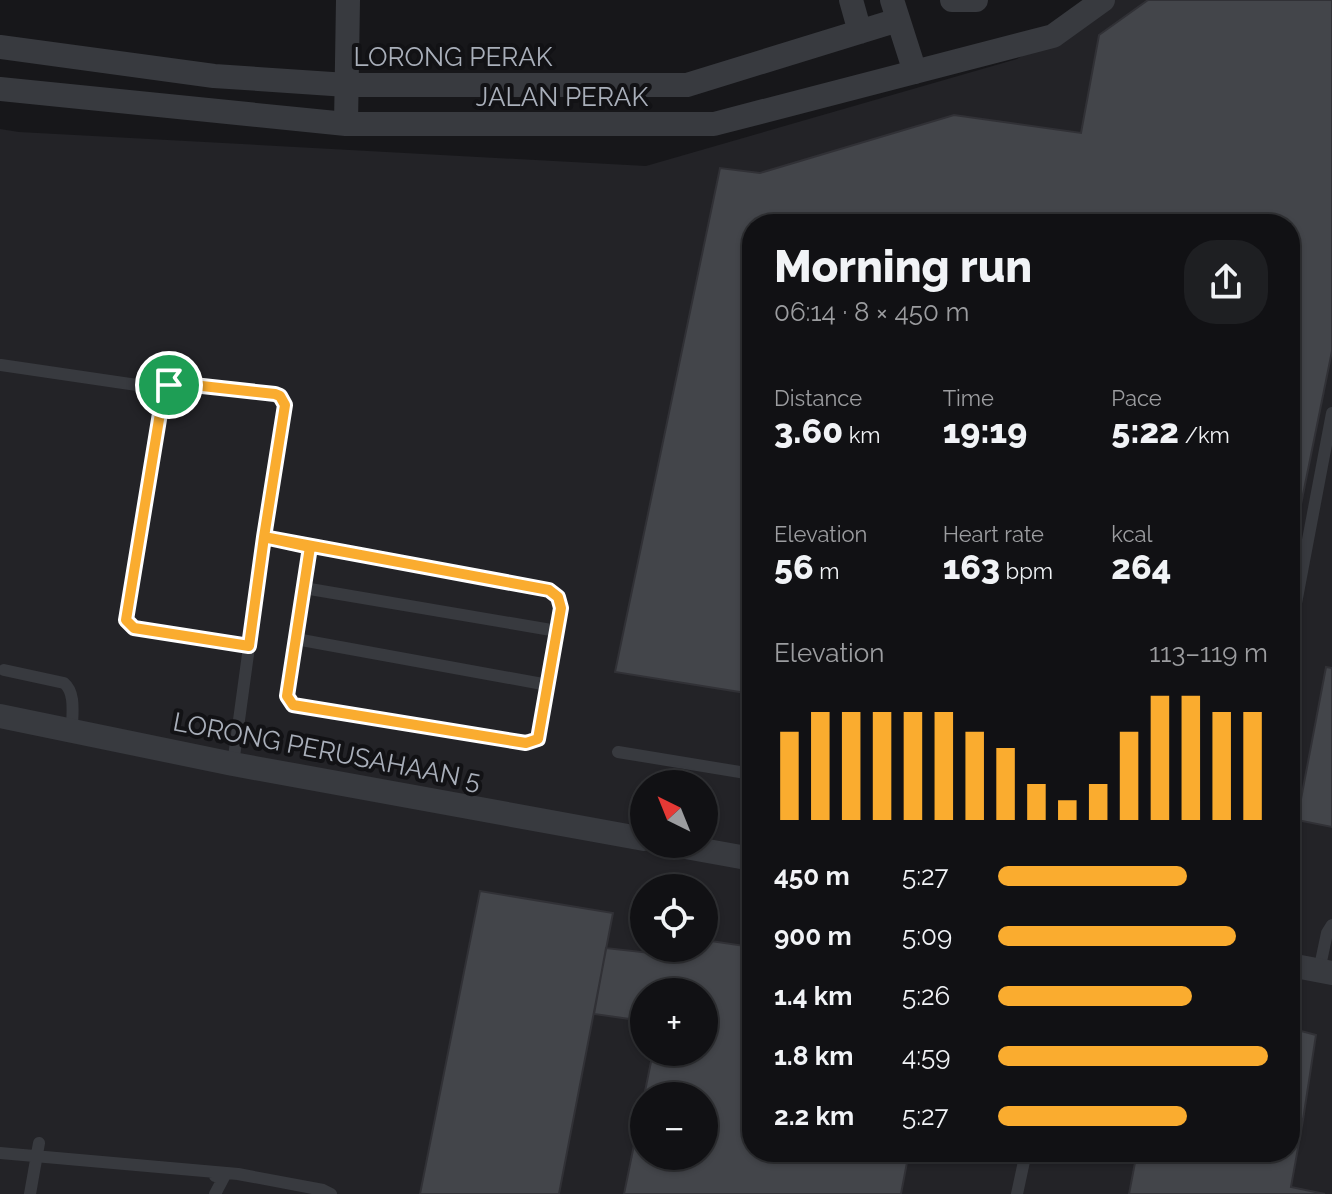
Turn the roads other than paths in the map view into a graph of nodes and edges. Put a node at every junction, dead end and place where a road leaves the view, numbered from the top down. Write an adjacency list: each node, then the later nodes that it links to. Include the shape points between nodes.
1 (348, 0): 10 (street)
2 (851, 0): 7 (street)
3 (952, 0): 4 (street)
4 (976, 0)
5 (1103, 0): 9 (street, JALAN PERAK, via 1053,36)
6 (895, 10): 7 (street, LORONG PERAK); 9 (street)
7 (860, 32): 10 (street, LORONG PERAK, via 687,85)
8 (0, 47): 10 (street, LORONG PERAK, via 214,76)
9 (915, 72): 12 (street, JALAN PERAK, via 714,124)
10 (347, 85): 12 (street)
11 (0, 89): 12 (street, JALAN PERAK)
12 (346, 124)
13 (1, 365): 14 (lane)
14 (164, 389): 16 (lane, via 175,383 280,396 285,405); 22 (lane, via 126,620 134,628)
15 (1332, 413): 18 (lane)
16 (264, 537): 17 (lane); 22 (lane)
17 (310, 547): 19 (lane); 20 (lane, via 549,590 561,608)
18 (1300, 582)
19 (304, 588): 20 (lane); 21 (lane)
20 (557, 631): 24 (lane)
21 (296, 639): 24 (lane); 24 (lane, via 287,696 293,705 533,743)
22 (249, 646): 28 (lane)
23 (4, 670): 26 (lane, via 69,687)
24 (548, 685)
25 (0, 716): 26 (street, LORONG PERUSAHAAN 5)
26 (72, 729): 28 (street, LORONG PERUSAHAAN 5)
27 (618, 752): 29 (lane)
28 (233, 764): 30 (street, LORONG PERUSAHAAN 5)
29 (742, 772)
30 (630, 836)
31 (718, 853): 32 (street)
32 (742, 857)
33 (1332, 925): 35 (lane)
34 (1300, 967): 35 (street)
35 (1326, 972)
36 (39, 1143): 39 (lane)
37 (0, 1155): 40 (lane, via 224,1177); 41 (lane, via 238,1174)
38 (1024, 1162): 42 (lane)
39 (30, 1194)
40 (215, 1194)
41 (331, 1194)
42 (1017, 1194)

